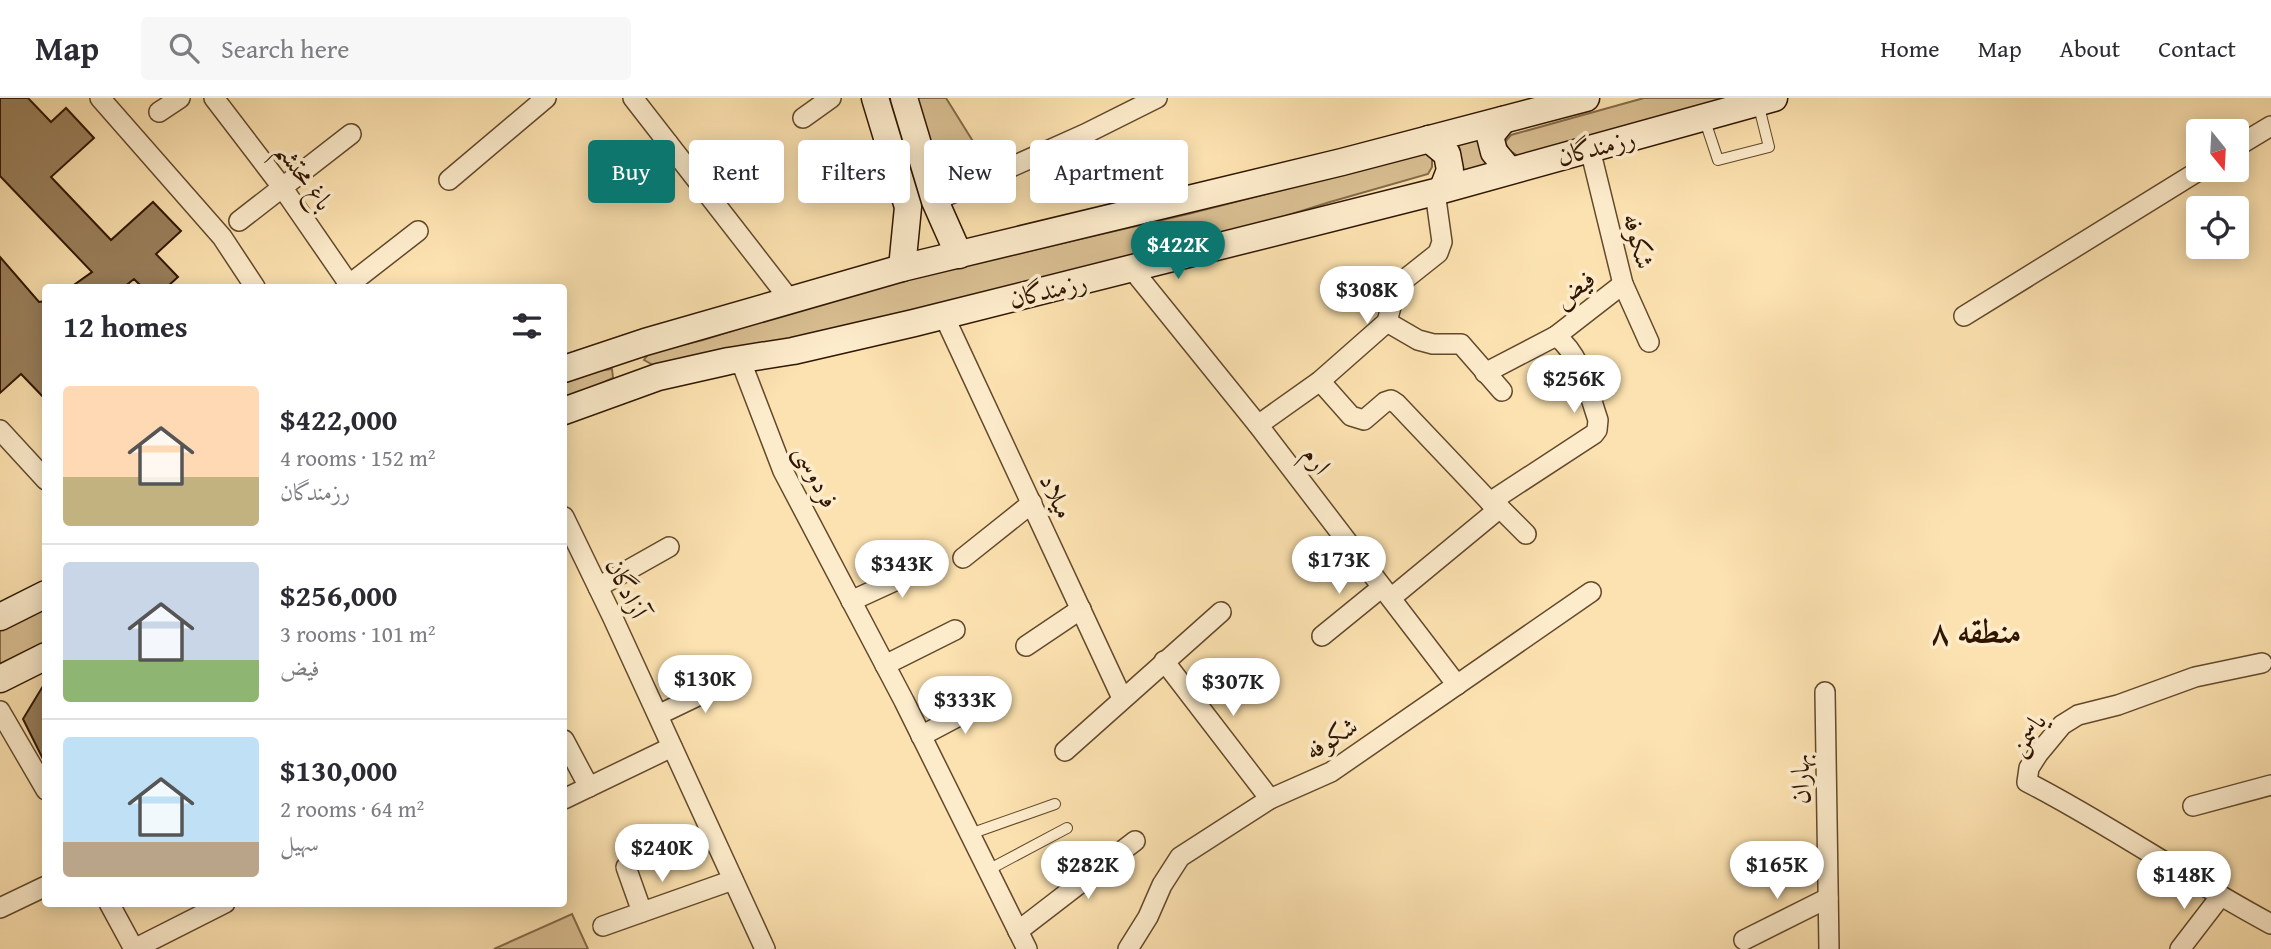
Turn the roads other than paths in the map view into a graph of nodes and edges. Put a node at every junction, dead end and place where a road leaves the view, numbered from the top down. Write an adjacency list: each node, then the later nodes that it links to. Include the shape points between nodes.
1 (100, 98): 36 (street, via 222,237)
2 (180, 98): 12 (street)
3 (214, 98): 28 (street, باغ محتشم)
4 (546, 98): 27 (street)
5 (633, 98): 20 (street)
6 (831, 98): 14 (street)
7 (875, 98): 34 (main road, via 908,206)
8 (904, 98): 23 (main road)
9 (1157, 98): 24 (street)
10 (1587, 98): 15 (main road, رزمندگان)
11 (1766, 100): 13 (main road, رزمندگان); 13 (lane, via 1769,146 1717,160)
12 (159, 112)
13 (1704, 117): 21 (main road, رزمندگان)
14 (803, 118)
15 (1503, 120): 18 (main road, رزمندگان); 25 (main road, via 1490,136 1494,152)
16 (2271, 126): 19 (street)
17 (351, 134): 28 (street)
18 (1429, 139): 29 (main road, via 1447,154 1450,170); 33 (main road, رزمندگان)
19 (2249, 139)
20 (666, 140)
21 (1590, 149): 25 (main road, رزمندگان); 39 (street, شکوفه)
22 (675, 152): 40 (street)
23 (924, 164)
24 (1016, 165)
25 (1509, 170): 29 (main road, رزمندگان)
26 (2186, 179): 42 (street)
27 (449, 180)
28 (282, 187): 31 (street); 37 (street, باغ محتشم)
29 (1439, 190): 35 (main road, رزمندگان); 43 (street, via 1442,242 1438,253 1404,280 1394,295)
30 (936, 203): 33 (main road)
31 (239, 221)
32 (418, 231): 38 (street)
33 (959, 255): 34 (main road, رزمندگان)
34 (901, 268): 40 (main road, رزمندگان)
35 (1132, 269): 41 (main road, رزمندگان); 52 (street, ارم)
36 (253, 284)
37 (348, 284)
38 (352, 284)
39 (1623, 284): 44 (street, فیض); 45 (street, شکوفه)
40 (790, 300): 47 (main road, رزمندگان)
41 (944, 316): 46 (main road, رزمندگان); 55 (street, میلاد)
42 (1964, 316)
43 (1387, 322): 48 (street, via 1418,340 1461,344); 49 (street)
44 (1556, 336): 48 (street, فیض); 56 (street, فیض, via 1578,364 1598,420 1597,430)
45 (1649, 342)
46 (740, 359): 51 (main road, رزمندگان, via 658,377); 66 (street, فردوسی, via 783,471)
47 (567, 368)
48 (1485, 373): 50 (street)
49 (1320, 381): 52 (street); 56 (street, via 1358,419 1364,420 1385,402 1397,404)
50 (1502, 391)
51 (567, 410)
52 (1258, 425): 64 (street, ارم)
53 (0, 430): 54 (street)
54 (42, 476)
55 (1032, 503): 60 (street); 67 (street, میلاد)
56 (1495, 505): 58 (street); 64 (street)
57 (567, 523): 62 (street, آزادگان)
58 (1526, 534)
59 (669, 547): 62 (street)
60 (963, 558)
61 (936, 562): 66 (street)
62 (598, 587): 84 (street, آزادگان)
63 (1591, 592): 79 (street, شکوفه)
64 (1386, 593): 71 (street); 79 (street, ارم)
65 (42, 596): 69 (main road)
66 (851, 601): 76 (street, فردوسی)
67 (1081, 610): 72 (street); 81 (street, میلاد)
68 (1221, 612): 74 (street)
69 (0, 617)
70 (955, 630): 76 (street)
71 (1322, 636)
72 (1026, 646)
73 (42, 658): 78 (main road)
74 (1164, 661): 81 (street); 93 (street)
75 (2262, 663): 103 (street, یاسمن, via 2195,677 2078,715 2062,725 2029,768 2027,782)
76 (885, 665): 85 (street, فردوسی)
77 (735, 678): 84 (street)
78 (0, 679)
79 (1457, 685): 93 (street, شکوفه, via 1331,772)
80 (1825, 692): 104 (street, بهاران)
81 (1122, 698): 88 (street)
82 (989, 700): 85 (street)
83 (0, 711): 89 (street)
84 (658, 715): 87 (street, آزادگان)
85 (921, 736): 97 (street, فردوسی)
86 (567, 746): 91 (street)
87 (672, 747): 91 (street); 101 (street, آزادگان)
88 (1065, 751)
89 (42, 783)
90 (2271, 785): 95 (street)
91 (589, 787): 92 (street)
92 (567, 798)
93 (1270, 799): 116 (street, شکوفه, via 1180,857)
94 (1055, 804): 97 (lane)
95 (2193, 806)
96 (1067, 828): 100 (lane)
97 (970, 834): 100 (street, فردوسی)
98 (1135, 841): 111 (street)
99 (626, 867): 108 (street)
100 (988, 870): 111 (street, فردوسی)
101 (733, 880): 108 (street); 114 (street, آزادگان)
102 (42, 888): 107 (street)
103 (2220, 897): 109 (street, یاسمن); 118 (street)
104 (1828, 898): 112 (street); 117 (street, بهاران)
105 (111, 907): 113 (street)
106 (217, 907): 113 (street)
107 (0, 908)
108 (642, 912): 110 (street)
109 (2271, 924)
110 (603, 926)
111 (1018, 931): 115 (street, فردوسی)
112 (1744, 940)
113 (134, 949)
114 (765, 949)
115 (1027, 949)
116 (1128, 949)
117 (1829, 949)
118 (2180, 949)

